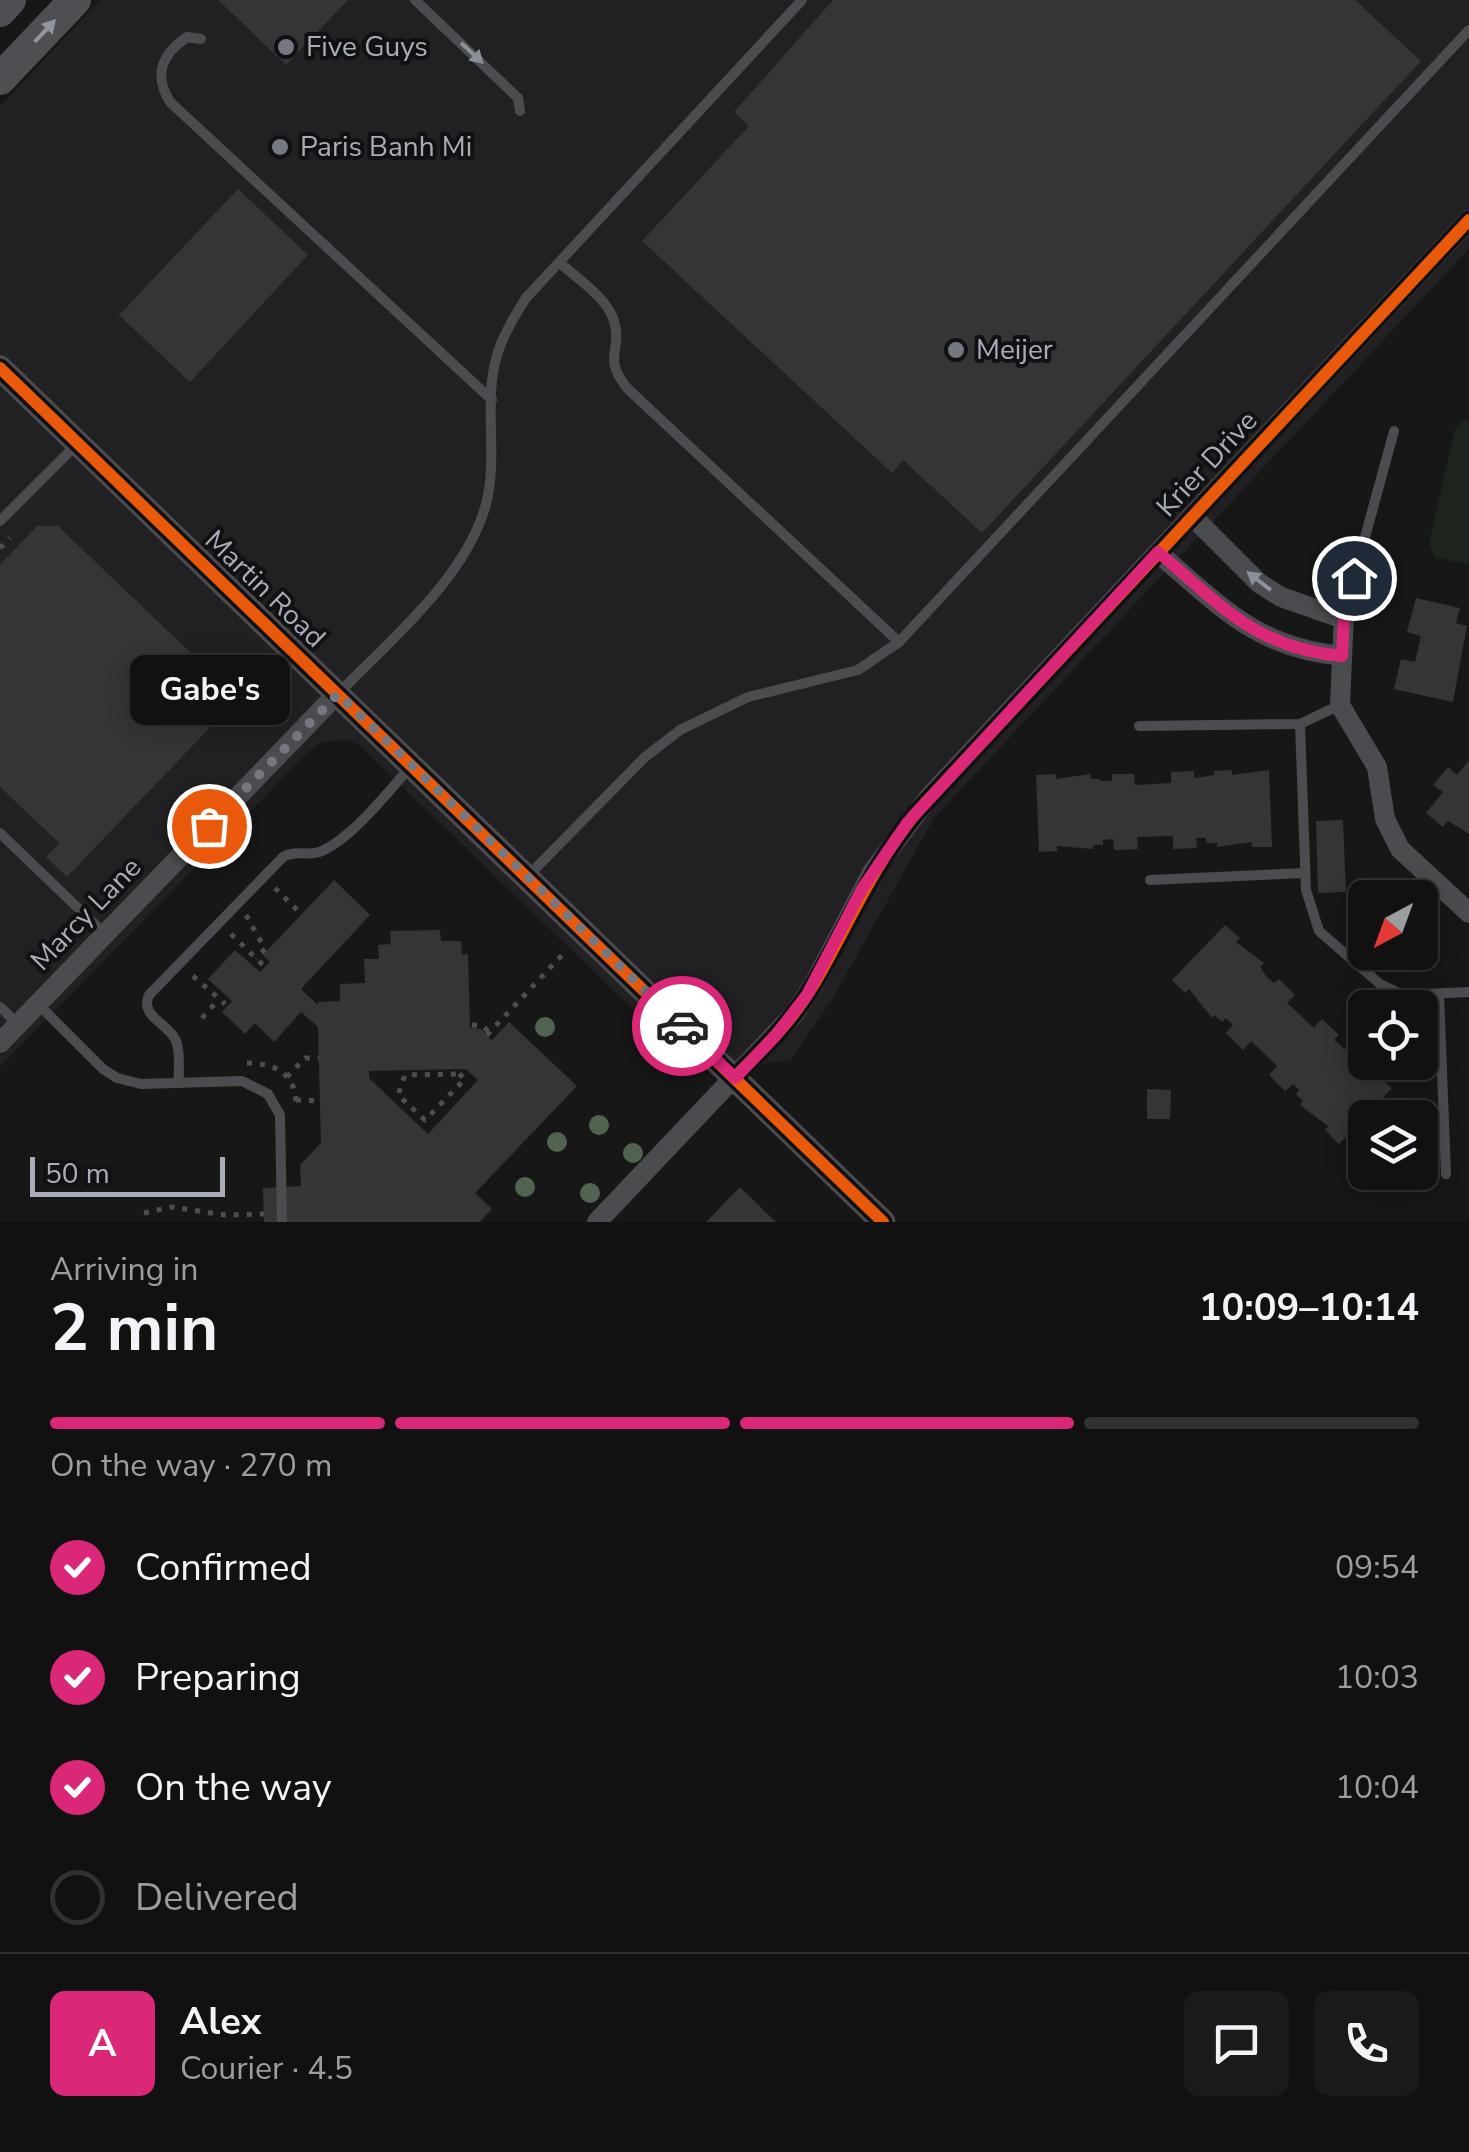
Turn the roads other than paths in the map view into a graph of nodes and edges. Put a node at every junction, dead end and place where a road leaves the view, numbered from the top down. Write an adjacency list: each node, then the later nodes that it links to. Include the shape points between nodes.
1 (10, 0): 5 (main road)
2 (75, 0): 8 (main road, one-way to 2)
3 (416, 0): 9 (lane, one-way to 9, via 518,98)
4 (802, 0): 11 (lane)
5 (0, 11)
6 (1469, 30): 20 (lane)
7 (201, 39): 13 (lane, via 188,37 164,60 161,81 170,102)
8 (0, 79)
9 (520, 110)
10 (1469, 220): 17 (street, Krier Drive)
11 (559, 262): 13 (lane, via 526,298 508,331); 20 (lane, via 608,308 616,329 614,366 628,390)
12 (0, 368): 15 (street, Martin Road)
13 (492, 400): 22 (lane, via 490,488 468,549)
14 (1394, 431): 19 (lane)
15 (78, 443): 16 (lane); 22 (street, Martin Road)
16 (2, 516)
17 (1192, 516): 18 (street, Krier Drive); 19 (street, one-way to 17, via 1259,583)
18 (1158, 552): 21 (street, via 1252,631 1298,650); 40 (street, Krier Drive, via 908,822 868,880 807,995)
19 (1344, 617): 21 (street)
20 (899, 642): 29 (lane, via 858,670 748,697 680,730)
21 (1342, 656): 23 (street)
22 (338, 694): 26 (street, Martin Road); 32 (street, Marcy Lane)
23 (1340, 705): 24 (lane); 31 (street, via 1377,767 1385,820 1400,849)
24 (1300, 724): 25 (lane); 28 (lane)
25 (1138, 726)
26 (412, 766): 29 (street, Martin Road); 41 (lane, via 324,851 288,853 149,995 150,1014 176,1042)
27 (0, 833): 32 (lane)
28 (1305, 873): 30 (lane); 33 (lane, via 1319,930)
29 (528, 876): 40 (street, Martin Road)
30 (1150, 880)
31 (1469, 912)
32 (105, 934): 36 (street, Marcy Lane)
33 (1393, 990)
34 (1469, 992): 35 (lane)
35 (1438, 994): 42 (lane)
36 (38, 1004): 38 (street, Marcy Lane); 41 (lane, via 117,1078)
37 (0, 1007): 38 (lane)
38 (18, 1024): 39 (street, Marcy Lane)
39 (0, 1043)
40 (735, 1078): 44 (street, Krier Drive); 45 (street, Martin Road)
41 (179, 1083): 43 (lane, via 246,1082 275,1102)
42 (1446, 1174)
43 (282, 1218)
44 (597, 1222)
45 (882, 1222)

